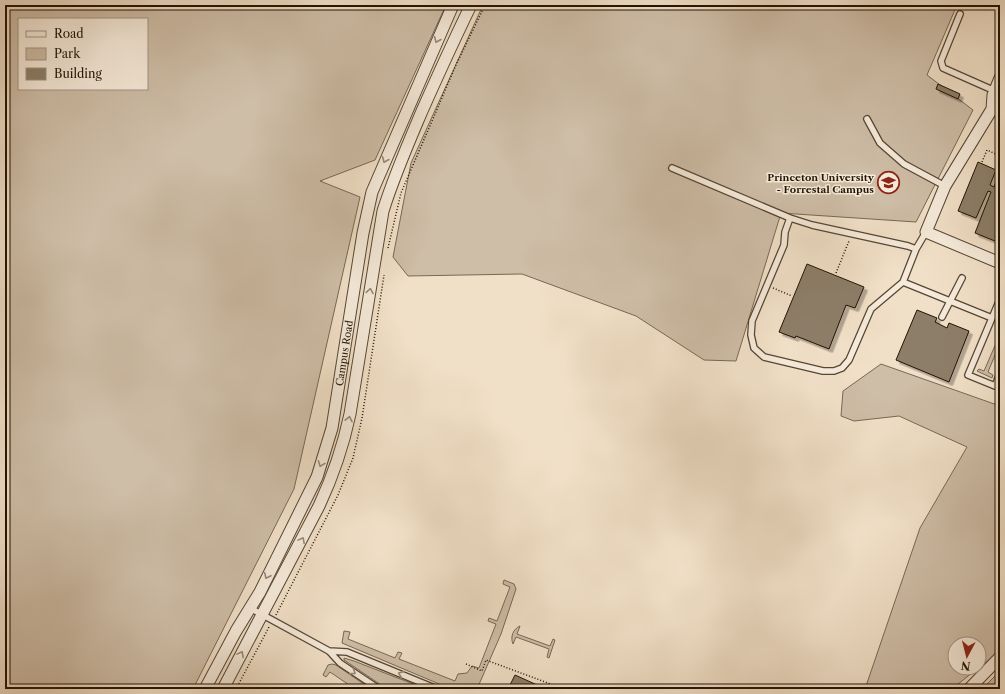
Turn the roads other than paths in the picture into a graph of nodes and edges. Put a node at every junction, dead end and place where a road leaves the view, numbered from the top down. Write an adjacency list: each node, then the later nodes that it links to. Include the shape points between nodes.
1 (453, 5): 20 (street, Campus Road, one-way to 20, via 372,192 364,227 332,428 325,454 317,476)
2 (471, 5): 21 (street, Campus Road, one-way to 2, via 332,479 350,414 383,211 409,141)
3 (960, 14): 4 (lane, via 941,61 943,68)
4 (998, 84): 5 (street)
5 (996, 111): 8 (street)
6 (867, 119): 8 (lane, via 880,144 904,164)
7 (672, 168): 9 (lane)
8 (945, 186): 10 (street)
9 (790, 218): 11 (lane); 14 (lane, via 784,232 784,245 752,321 751,335 754,348 764,357 822,371 842,368 849,360 871,310)
10 (926, 232): 11 (lane); 12 (street)
11 (916, 249): 14 (lane)
12 (1000, 263)
13 (962, 278): 16 (lane)
14 (903, 282): 16 (lane)
15 (1000, 299): 18 (lane)
16 (950, 301): 17 (lane); 18 (lane)
17 (942, 317)
18 (992, 318): 19 (lane, via 968,375 995,386)
19 (1000, 373)
20 (250, 608): 21 (lane); 24 (street, Campus Road)
21 (262, 615): 22 (lane); 25 (street, Campus Road, one-way to 21)
22 (329, 652): 26 (lane, one-way to 26, via 340,664); 27 (lane, one-way to 22, via 347,652)
23 (1000, 657): 28 (street)
24 (205, 689)
25 (223, 689)
26 (379, 689)
27 (437, 689)
28 (969, 689)

